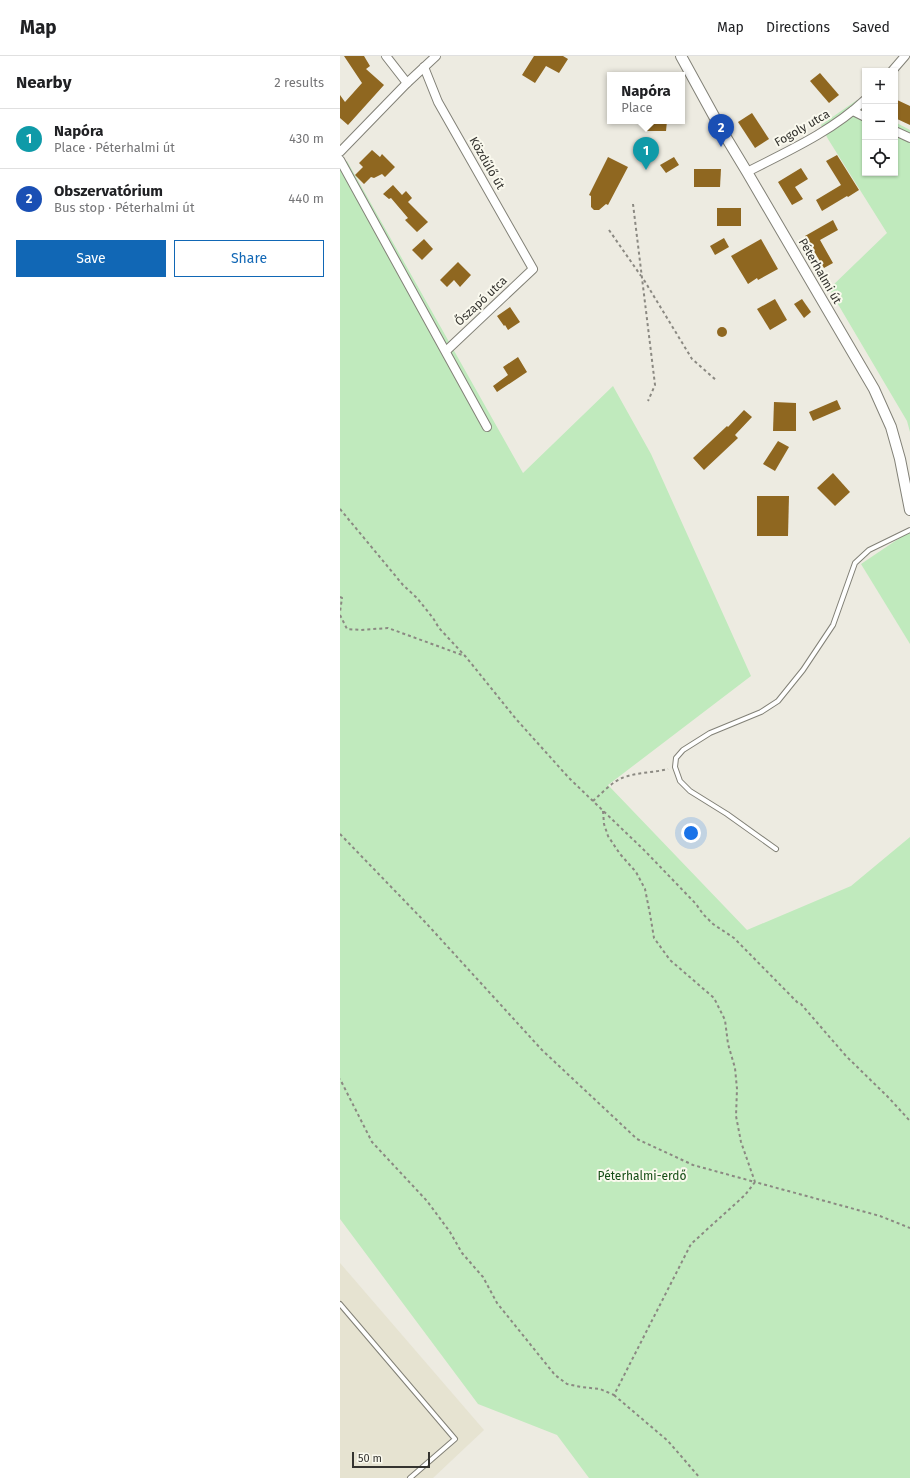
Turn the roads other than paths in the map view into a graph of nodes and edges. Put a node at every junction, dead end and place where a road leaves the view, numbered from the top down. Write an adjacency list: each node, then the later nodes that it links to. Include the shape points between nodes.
1 (386, 56): 7 (street)
2 (436, 56): 5 (street)
3 (681, 56): 15 (street, Péterhalmi út)
4 (905, 56): 6 (street)
5 (424, 67): 7 (street); 16 (street, Közdűlő út, via 438,102)
6 (895, 68)
7 (407, 83): 13 (street)
8 (862, 103): 9 (street, Fogoly utca)
9 (853, 111): 10 (street); 15 (street, Fogoly utca, via 820,134)
10 (862, 116)
11 (898, 132): 12 (street)
12 (910, 138)
13 (341, 148)
14 (340, 160): 17 (street)
15 (747, 172): 19 (street, Péterhalmi út, via 874,389 891,427)
16 (533, 269): 17 (street, Őszapó utca)
17 (446, 351): 18 (street)
18 (487, 428)
19 (910, 510)
20 (910, 530): 21 (lane, via 869,550 855,563 833,625 803,670 778,701 761,712 710,733 683,750 676,758 675,767 680,781 690,791)
21 (776, 849)
22 (340, 1304): 23 (lane, via 455,1439)
23 (410, 1478)

